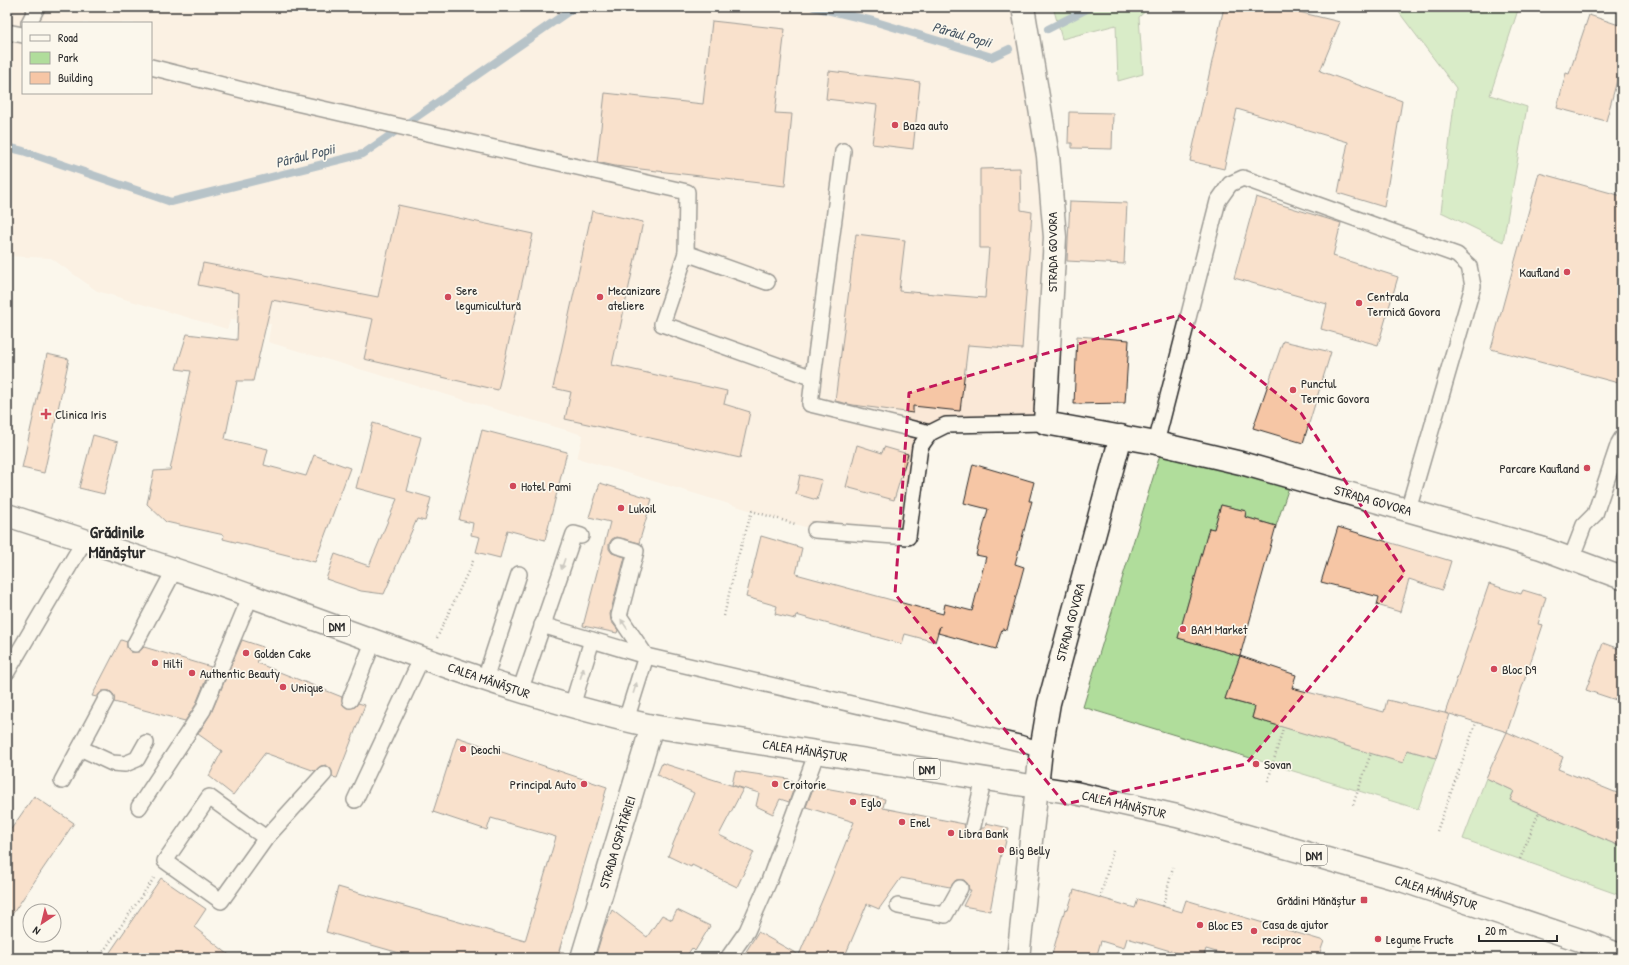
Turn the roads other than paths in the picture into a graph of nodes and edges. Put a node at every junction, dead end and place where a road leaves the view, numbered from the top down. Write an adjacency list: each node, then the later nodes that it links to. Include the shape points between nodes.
1 (37, 7): 3 (lane)
2 (1023, 7): 11 (street, STRADA GOVORA, via 1048,156 1055,237)
3 (30, 22)
4 (7, 32): 5 (lane)
5 (22, 35)
6 (152, 67): 8 (lane, via 687,192)
7 (843, 151): 10 (lane)
8 (686, 253): 9 (lane); 10 (lane, via 662,324)
9 (767, 282)
10 (812, 378): 12 (lane, via 810,404)
11 (1045, 423): 12 (lane, via 946,425); 13 (street, STRADA GOVORA)
12 (930, 433): 18 (lane, via 920,447 908,537)
13 (1121, 436): 15 (street, STRADA GOVORA); 43 (street, STRADA GOVORA, via 1048,703)
14 (1622, 438): 22 (lane, via 1595,514 1584,525)
15 (1156, 443): 16 (street, STRADA GOVORA, via 1241,463); 16 (lane, via 1218,201 1230,184 1243,178 1457,255 1469,266 1473,286)
16 (1408, 510): 22 (street, STRADA GOVORA, via 1541,548)
17 (7, 515): 20 (street, CALEA MĂNĂȘTUR / DN1)
18 (815, 530)
19 (581, 536): 27 (lane, one-way to 27, via 574,534)
20 (84, 541): 23 (street, CALEA MĂNĂȘTUR / DN1); 33 (lane)
21 (618, 546): 31 (lane, one-way to 21, via 619,616 636,551)
22 (1570, 559): 25 (street, STRADA GOVORA)
23 (175, 569): 26 (street, CALEA MĂNĂȘTUR / DN1); 30 (lane)
24 (519, 574): 34 (lane)
25 (1622, 578)
26 (251, 596): 28 (street, CALEA MĂNĂȘTUR / DN1); 50 (lane, via 204,710)
27 (542, 625): 29 (lane); 35 (lane)
28 (374, 640): 32 (street, CALEA MĂNĂȘTUR / DN1); 37 (lane)
29 (592, 640): 31 (lane); 38 (lane, one-way to 29)
30 (135, 644)
31 (646, 656): 39 (lane, one-way to 31); 43 (lane)
32 (422, 657): 34 (street, CALEA MĂNĂȘTUR / DN1); 49 (lane)
33 (7, 672)
34 (485, 679): 35 (street, CALEA MĂNĂȘTUR / DN1)
35 (520, 691): 38 (street, CALEA MĂNĂȘTUR / DN1)
36 (106, 699): 42 (lane)
37 (350, 700)
38 (572, 706): 39 (street, CALEA MĂNĂȘTUR / DN1)
39 (626, 720): 40 (street, CALEA MĂNĂȘTUR / DN1)
40 (652, 726): 44 (street, CALEA MĂNĂȘTUR / DN1); 56 (street, STRADA OSPĂTĂRIEI)
41 (146, 743): 42 (lane, via 138,759 125,764 112,763)
42 (80, 748): 47 (lane)
43 (1041, 750): 48 (street, STRADA GOVORA)
44 (817, 752): 46 (street, CALEA MĂNĂȘTUR / DN1); 57 (lane, via 770,881 748,931)
45 (324, 774): 52 (lane)
46 (984, 778): 48 (street, CALEA MĂNĂȘTUR / DN1); 51 (lane)
47 (62, 781)
48 (1037, 786): 55 (street, CALEA MĂNĂȘTUR / DN1, via 1177,816 1332,860 1404,881); 58 (street, STRADA GOVORA)
49 (355, 800)
50 (139, 807)
51 (973, 826)
52 (266, 838): 52 (lane, via 209,798 166,861 221,901)
53 (960, 888): 54 (lane, via 945,915)
54 (898, 906)
55 (1619, 953)
56 (582, 958)
57 (728, 958)
58 (1018, 958)

